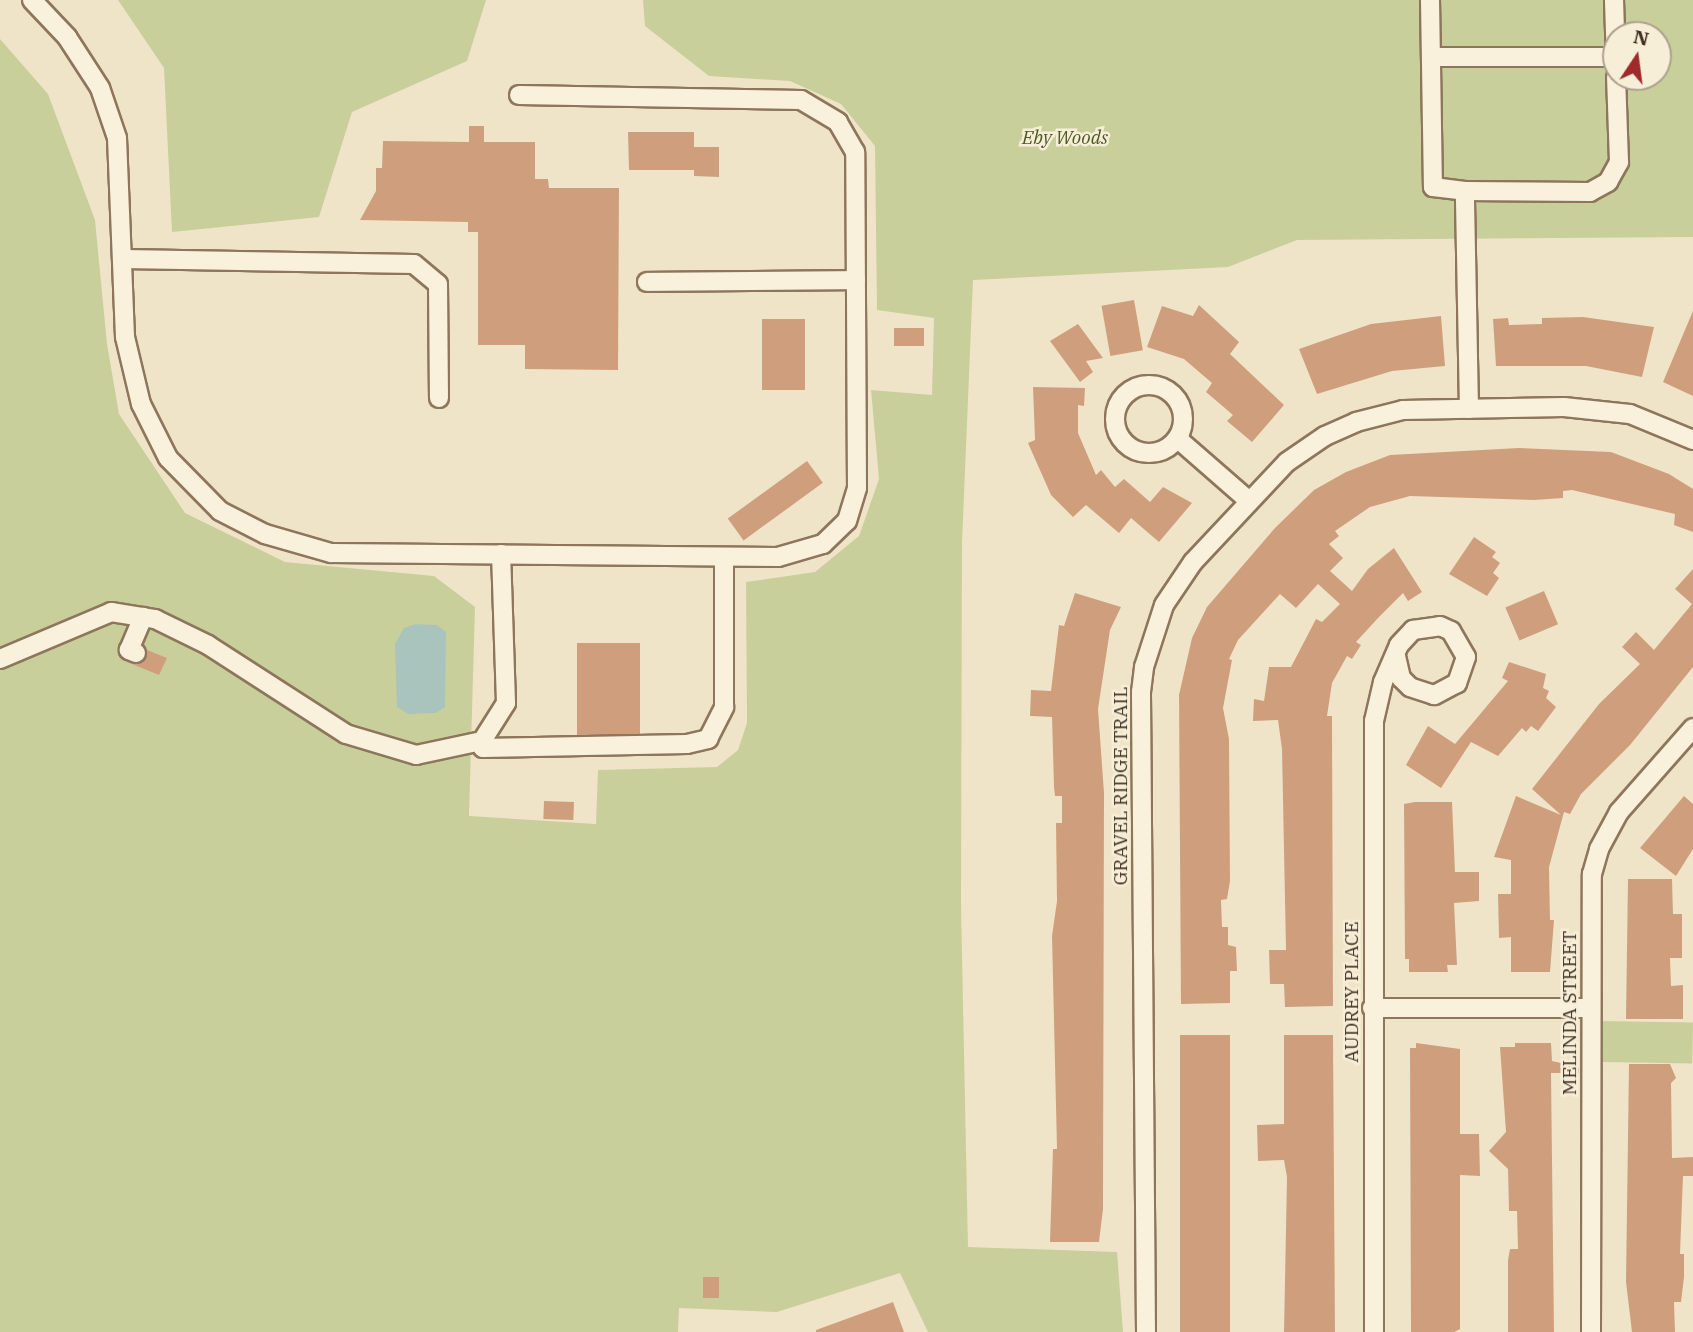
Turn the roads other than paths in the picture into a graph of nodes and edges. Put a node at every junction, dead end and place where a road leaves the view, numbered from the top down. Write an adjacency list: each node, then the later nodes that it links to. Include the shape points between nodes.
1 (32, 0): 10 (street, via 67,37 100,88 117,138)
2 (1430, 0): 5 (street)
3 (1614, 0): 4 (street)
4 (1615, 21)
5 (1431, 57): 6 (street); 9 (street, via 1433,187)
6 (1602, 57)
7 (1616, 91): 9 (street, via 1619,162 1608,182 1590,192)
8 (519, 96): 11 (street, via 801,100 838,122 855,152)
9 (1465, 191): 14 (street)
10 (124, 259): 13 (street, via 414,264 438,284); 18 (street, via 125,337 141,404 167,458 220,511 265,534 331,553)
11 (856, 280): 12 (street); 19 (street, via 857,488 847,521 822,544 789,554)
12 (647, 282)
13 (439, 398)
14 (1469, 409): 16 (street, GRAVEL RIDGE TRAIL, via 1596,409 1630,414); 17 (street, GRAVEL RIDGE TRAIL, via 1403,410 1356,422 1287,462)
15 (1178, 439): 17 (street)
16 (1693, 440)
17 (1248, 500): 28 (street, GRAVEL RIDGE TRAIL, via 1193,562 1164,605 1144,667)
18 (501, 554): 19 (street); 25 (street, via 506,703)
19 (724, 556): 25 (street, via 724,706 708,739 687,744 483,748)
20 (143, 617): 21 (street, via 129,650); 23 (street, via 111,612); 25 (street, via 208,645 346,734 416,755)
21 (136, 653)
22 (1396, 656): 26 (street, AUDREY PLACE, via 1383,681 1374,721)
23 (0, 659)
24 (1693, 728): 27 (street, MELINDA STREET, via 1619,812 1599,849 1592,874)
25 (481, 741)
26 (1372, 1008): 27 (street); 29 (street, AUDREY PLACE)
27 (1590, 1008): 30 (street, MELINDA STREET)
28 (1146, 1332)
29 (1374, 1332)
30 (1591, 1332)

